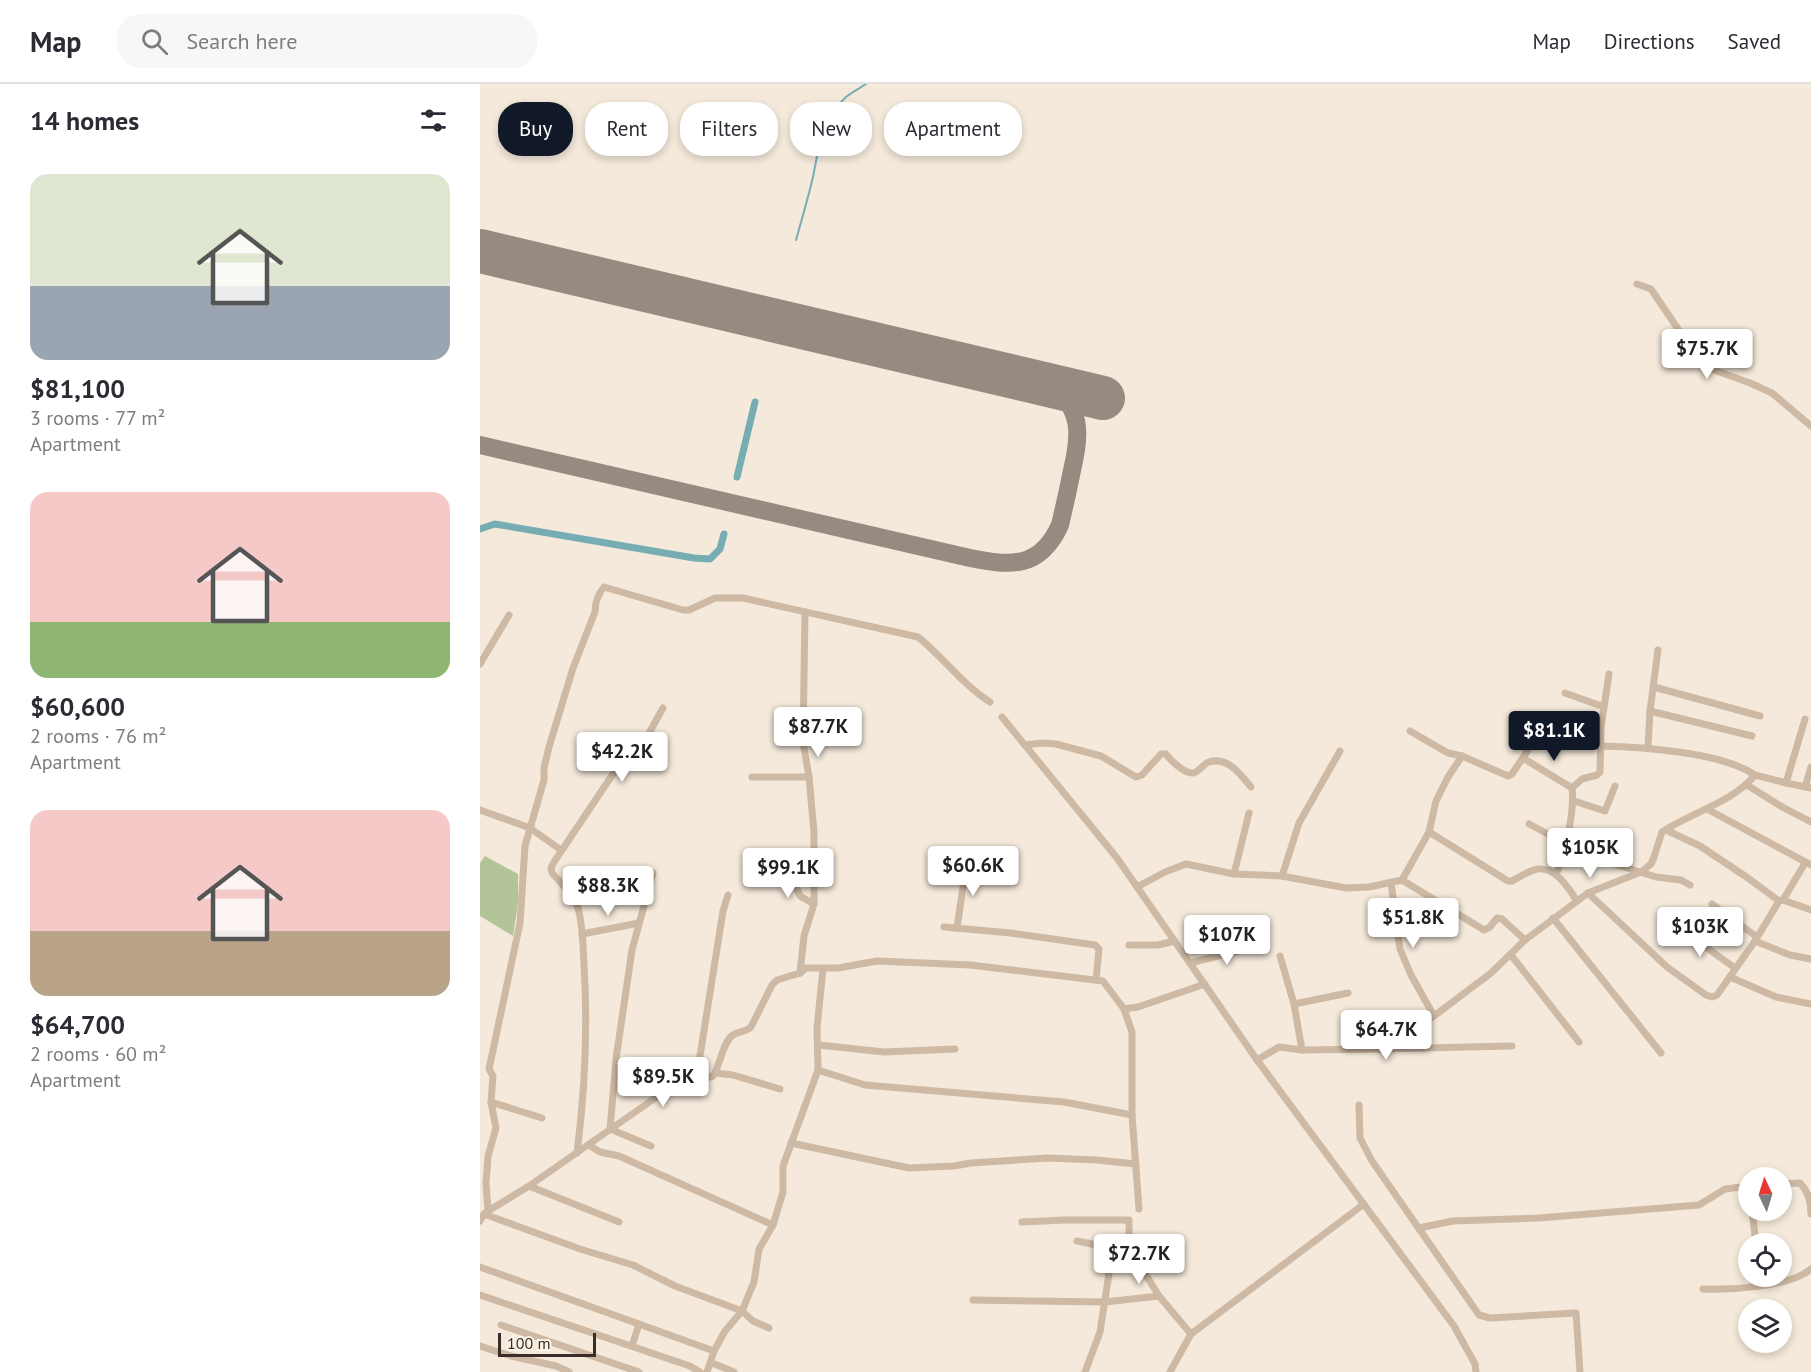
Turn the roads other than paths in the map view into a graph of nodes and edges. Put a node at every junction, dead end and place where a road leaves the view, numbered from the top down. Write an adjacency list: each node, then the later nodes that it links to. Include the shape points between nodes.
1 (1637, 284): 2 (street, via 1651,289 1703,366 1772,393)
2 (1811, 426)
3 (805, 612): 10 (street, via 918,638); 29 (street, via 803,742); 42 (street, via 724,597 683,610 604,587 573,668)
4 (509, 615): 6 (street)
5 (1658, 650): 8 (street)
6 (480, 664)
7 (1609, 674): 11 (street)
8 (1654, 687): 13 (street); 14 (street)
9 (1565, 693): 11 (street)
10 (990, 702)
11 (1604, 707): 20 (street)
12 (663, 708): 46 (street, via 644,744 629,750)
13 (1650, 711): 18 (street); 21 (street)
14 (1760, 716)
15 (1002, 717): 19 (street)
16 (1805, 718): 30 (street)
17 (1410, 731): 24 (street, via 1448,753)
18 (1752, 736)
19 (1025, 745): 34 (street, via 1056,744 1101,756 1136,777 1161,754 1167,754 1172,762 1191,773 1209,762 1218,762 1233,766); 58 (street)
20 (1600, 746): 21 (street); 35 (street, via 1600,772)
21 (1648, 747): 27 (street, via 1717,760)
22 (1528, 750): 25 (street)
23 (1340, 751): 54 (street, via 1299,824)
24 (1462, 756): 25 (street, via 1508,776); 44 (street, via 1436,801)
25 (1523, 758): 35 (street)
26 (1811, 767): 33 (street)
27 (1755, 775): 30 (street); 31 (street)
28 (752, 777): 29 (street)
29 (809, 777): 63 (street)
30 (1786, 783): 33 (street)
31 (1747, 785): 37 (street); 40 (street)
32 (1616, 786): 36 (street, via 1605,811)
33 (1808, 787)
34 (1251, 788)
35 (1572, 788): 36 (street)
36 (1574, 801): 45 (street)
37 (1707, 809): 43 (street); 47 (street)
38 (480, 810): 42 (street)
39 (1249, 813): 52 (street)
40 (1811, 822)
41 (1529, 824): 45 (street)
42 (530, 828): 46 (street); 104 (street, via 525,846 520,923 489,1069 493,1076)
43 (1666, 830): 50 (street, via 1651,864); 61 (street, via 1700,846)
44 (1429, 832): 53 (street, via 1508,881 1538,869); 55 (street)
45 (1565, 846): 50 (street); 53 (street)
46 (561, 850): 71 (street, via 552,873 577,904)
47 (1808, 864): 61 (street)
48 (990, 867): 69 (street, via 966,866)
49 (788, 870): 63 (street, via 800,896)
50 (1641, 872): 57 (street); 59 (street)
51 (653, 873): 67 (street)
52 (1234, 874): 54 (street); 58 (street, via 1186,864)
53 (1556, 875): 62 (street)
54 (1282, 876): 56 (street, via 1346,888)
55 (1402, 880): 56 (street); 73 (street, via 1484,930 1497,918 1502,919)
56 (1391, 883): 91 (street, via 1400,949)
57 (1690, 885)
58 (1137, 887): 74 (street)
59 (1588, 893): 62 (street); 84 (street, via 1667,967 1706,995 1717,995)
60 (728, 895): 102 (street)
61 (1781, 901): 65 (street); 72 (street)
62 (1577, 902): 66 (street)
63 (814, 904): 83 (street, via 804,936)
64 (1712, 904): 72 (street)
65 (1811, 909)
66 (1553, 918): 73 (street); 98 (street)
67 (639, 923): 71 (street); 108 (street, via 616,1059)
68 (944, 927): 69 (street)
69 (957, 928): 85 (street, via 1095,945 1100,956)
70 (1679, 928): 81 (street)
71 (582, 934): 112 (street, via 586,1055)
72 (1756, 939): 79 (street, via 1790,955); 81 (street)
73 (1525, 940): 77 (street)
74 (1175, 941): 75 (street); 80 (street)
75 (1129, 945)
76 (1258, 946): 80 (street)
77 (1511, 955): 91 (street); 92 (street)
78 (1280, 956): 88 (street)
79 (1811, 959)
80 (1190, 963): 86 (street)
81 (1735, 968): 84 (street)
82 (824, 969): 83 (street, via 806,968); 85 (street, via 877,961 970,965); 93 (street, via 817,1028)
83 (800, 973): 101 (street, via 784,976 772,985 751,1028 728,1040)
84 (1730, 977): 89 (street, via 1776,997)
85 (1096, 980): 90 (street, via 1103,981)
86 (1205, 984): 90 (street); 99 (street)
87 (1348, 993): 88 (street)
88 (1294, 1004): 97 (street)
89 (1811, 1004)
90 (1124, 1009): 106 (street, via 1132,1032)
91 (1434, 1016): 96 (street)
92 (1579, 1042)
93 (819, 1045): 95 (street, via 884,1052); 100 (street)
94 (1512, 1046): 96 (street)
95 (955, 1049)
96 (1380, 1049): 97 (street)
97 (1302, 1050): 99 (street, via 1279,1047)
98 (1661, 1053)
99 (1257, 1060): 117 (street)
100 (819, 1070): 106 (street, via 865,1085 1064,1102); 109 (street)
101 (716, 1073): 102 (street); 103 (street)
102 (696, 1081): 108 (street, via 671,1087)
103 (780, 1089)
104 (491, 1102): 107 (street); 119 (street, via 496,1128 488,1156)
105 (1359, 1105): 125 (street, via 1360,1138)
106 (1132, 1115): 113 (street)
107 (542, 1118)
108 (610, 1129): 110 (street); 111 (street)
109 (791, 1143): 113 (street, via 909,1168 1047,1158); 124 (street)
110 (590, 1146): 112 (street); 124 (street, via 619,1155)
111 (651, 1146)
112 (577, 1153): 115 (street)
113 (1136, 1164): 118 (street)
114 (1792, 1183): 120 (street, via 1804,1187)
115 (529, 1186): 119 (street); 122 (street)
116 (1738, 1187): 125 (street, via 1725,1189 1699,1205 1454,1221)
117 (1364, 1204): 140 (street); 152 (street, via 1454,1326)
118 (1139, 1209)
119 (486, 1212): 121 (street); 136 (street, via 570,1246 633,1265 675,1286)
120 (1811, 1214)
121 (480, 1221)
122 (619, 1222)
123 (1022, 1222): 133 (street, via 1129,1220 1133,1254)
124 (773, 1225): 136 (street, via 759,1249 754,1282)
125 (1419, 1228): 153 (street, via 1479,1315 1490,1318 1576,1313)
126 (1077, 1241): 135 (street, via 1097,1245 1106,1252 1110,1267)
127 (480, 1267): 137 (street)
128 (1811, 1269): 129 (street)
129 (1792, 1279)
130 (1739, 1287): 131 (street)
131 (1703, 1289)
132 (480, 1295): 142 (street)
133 (1159, 1296): 135 (street); 140 (street)
134 (973, 1300): 135 (street)
135 (1105, 1302): 150 (street, via 1100,1332)
136 (742, 1311): 139 (street); 143 (street)
137 (639, 1324): 142 (street); 143 (street)
138 (501, 1325): 146 (street)
139 (770, 1328)
140 (1191, 1334): 151 (street)
141 (480, 1346): 145 (street)
142 (632, 1346): 147 (street)
143 (714, 1351): 144 (street)
144 (712, 1363): 148 (street); 149 (street)
145 (569, 1372)
146 (639, 1372)
147 (700, 1372)
148 (707, 1372)
149 (735, 1372)
150 (1085, 1372)
151 (1170, 1372)
152 (1476, 1372)
153 (1580, 1372)

